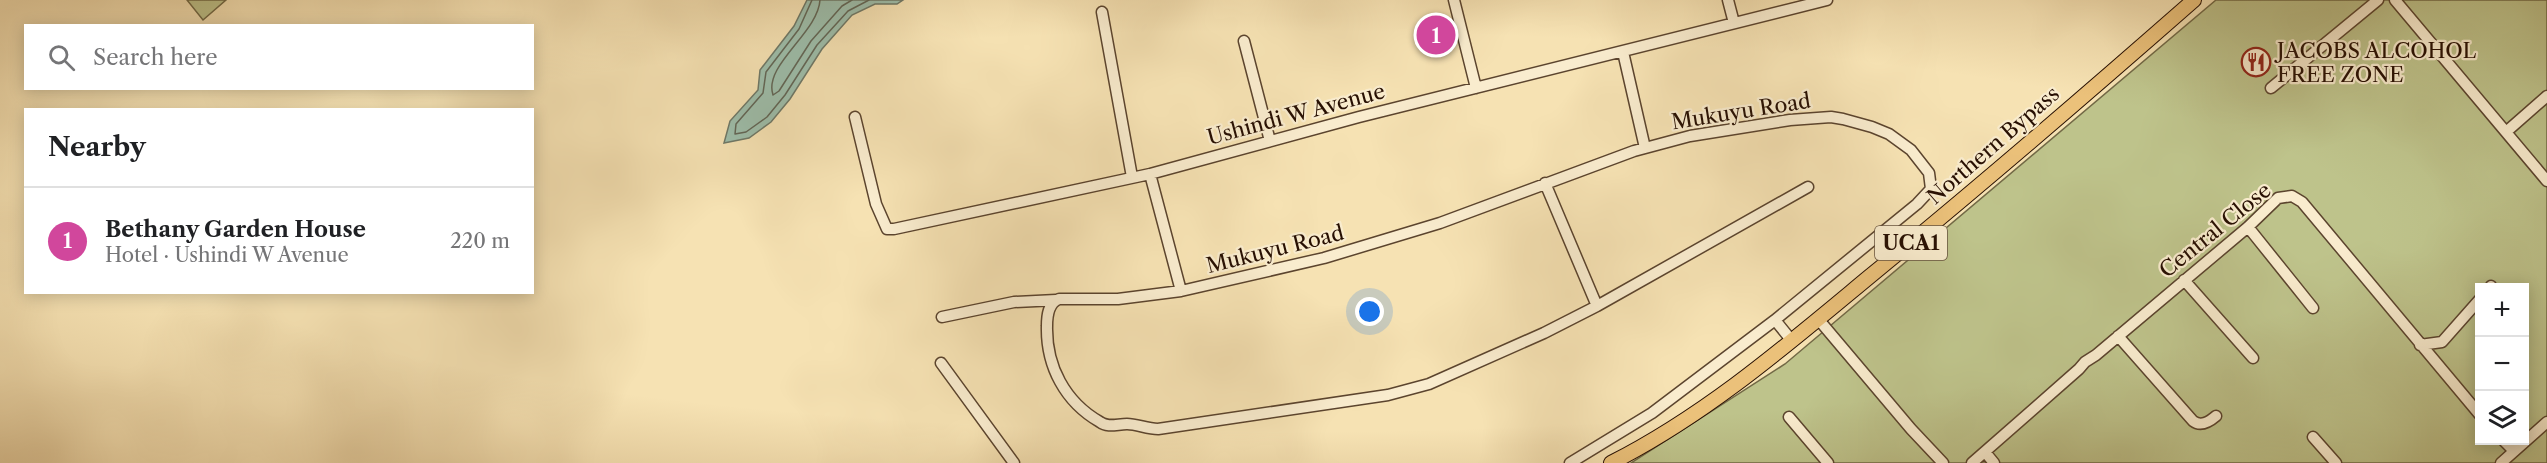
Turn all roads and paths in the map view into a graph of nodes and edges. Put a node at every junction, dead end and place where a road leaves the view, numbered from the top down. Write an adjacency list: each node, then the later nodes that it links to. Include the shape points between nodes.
1 (1454, 0): 11 (street)
2 (1728, 0): 8 (street)
3 (1827, 0): 8 (street, Ushindi W Avenue)
4 (2194, 0): 32 (main road, Northern Bypass / UCA1)
5 (2378, 0): 12 (street)
6 (2396, 0): 15 (street)
7 (1102, 12): 19 (street)
8 (1734, 23): 10 (street, Ushindi W Avenue)
9 (1244, 41): 16 (street)
10 (1623, 52): 11 (street, Ushindi W Avenue); 17 (street)
11 (1476, 88): 16 (street, Ushindi W Avenue)
12 (2271, 88)
13 (2547, 96): 15 (street)
14 (855, 117): 19 (street, Ushindi W Avenue, via 879,214 889,230)
15 (2506, 132): 20 (street)
16 (1270, 141): 18 (street, Ushindi W Avenue)
17 (1645, 148): 21 (street, Mukuyu Road); 31 (street, Mukuyu Road, via 1710,132 1831,117 1889,134 1911,150 1929,173 1932,185 1926,196)
18 (1150, 174): 19 (street, Ushindi W Avenue); 25 (street)
19 (1132, 177)
20 (2547, 181)
21 (1545, 183): 25 (street, Mukuyu Road, via 1375,244); 28 (street)
22 (1808, 187): 28 (street)
23 (2248, 227): 24 (street, Central Close); 29 (street); 35 (street, Central Close, via 2278,198 2296,197)
24 (2184, 279): 33 (street, Central Close); 36 (street)
25 (1181, 291): 26 (street, Mukuyu Road, via 1118,299)
26 (1056, 300): 28 (street, via 1047,318 1048,348 1053,370 1067,393 1101,423 1147,429 1411,389 1460,371); 30 (street, Mukuyu Road, via 1014,302)
27 (2475, 305): 35 (street, via 2442,342)
28 (1597, 306)
29 (2313, 308)
30 (942, 317)
31 (1775, 320): 34 (street); 42 (street, Mukuyu Road)
32 (1819, 320): 34 (main road, Northern Bypass / UCA1); 52 (street)
33 (2118, 336): 39 (street, via 2193,421 2206,423); 46 (street, Central Close)
34 (1792, 341): 47 (main road, Northern Bypass / UCA1, via 1707,405)
35 (2420, 345): 38 (street, Central Close)
36 (2253, 358)
37 (941, 363): 48 (street)
38 (2475, 410)
39 (2216, 416)
40 (1788, 417): 51 (street)
41 (2547, 422): 45 (street)
42 (1618, 435): 47 (street); 49 (street, Mukuyu Road)
43 (2313, 437): 55 (street)
44 (2507, 445): 45 (street)
45 (2514, 451): 56 (street)
46 (1984, 452): 53 (street, Central Close); 54 (street)
47 (1631, 453): 50 (main road, Northern Bypass / UCA1)
48 (1014, 463)
49 (1570, 463)
50 (1611, 463)
51 (1828, 463)
52 (1943, 463)
53 (1972, 463)
54 (1994, 463)
55 (2336, 463)
56 (2502, 463)

